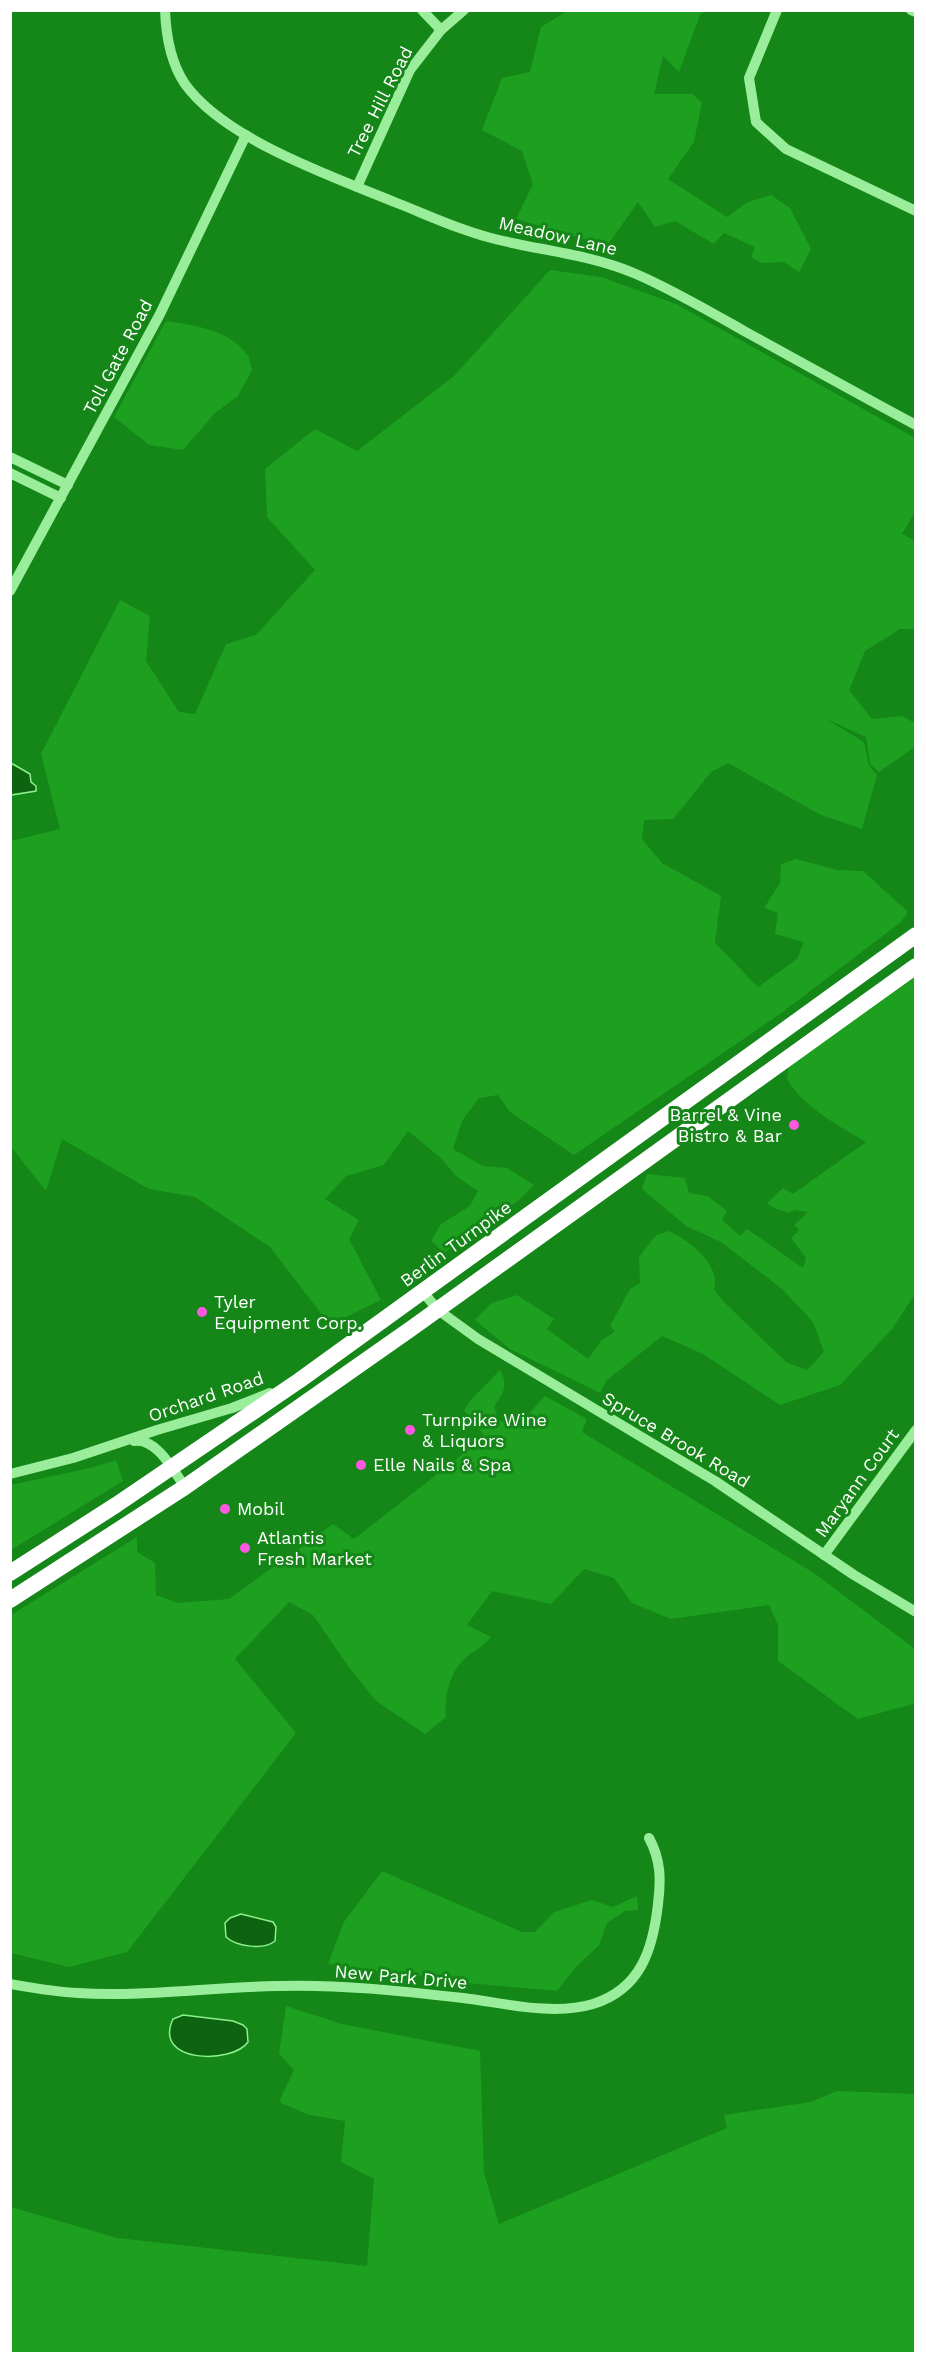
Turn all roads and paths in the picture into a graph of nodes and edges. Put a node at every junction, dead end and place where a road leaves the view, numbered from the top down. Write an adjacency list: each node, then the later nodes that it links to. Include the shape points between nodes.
1 (165, 10): 6 (street, Meadow Lane, via 170,49 185,84 202,104)
2 (422, 10): 5 (street)
3 (464, 10): 5 (street, Tree Hill Road)
4 (777, 10): 8 (street, via 749,78 756,122 786,149)
5 (441, 30): 7 (street, Tree Hill Road, via 410,70)
6 (246, 135): 7 (street, Meadow Lane); 13 (street, Toll Gate Road, via 181,272)
7 (357, 187): 9 (street, Meadow Lane, via 497,240 584,257 636,274)
8 (915, 211)
9 (915, 425)
10 (10, 457): 11 (street)
11 (27, 466): 12 (street); 13 (street)
12 (15, 475): 14 (street)
13 (68, 484): 14 (street, Toll Gate Road)
14 (61, 498): 15 (street, Toll Gate Road)
15 (10, 591)
16 (915, 935): 18 (highway, Berlin Turnpike)
17 (915, 966): 19 (highway)
18 (423, 1292): 19 (street, Spruce Brook Road); 20 (highway, Berlin Turnpike)
19 (438, 1310): 25 (highway); 26 (street, Spruce Brook Road, via 497,1352 715,1481)
20 (300, 1380): 22 (street, Orchard Road, via 232,1408); 23 (highway, Berlin Turnpike)
21 (915, 1430): 26 (street, Maryann Court)
22 (122, 1443): 23 (street, Orchard Road, via 143,1440); 24 (street, Orchard Road)
23 (171, 1467): 25 (street, Orchard Road); 27 (highway, Berlin Turnpike)
24 (10, 1474)
25 (185, 1487): 28 (highway)
26 (824, 1555): 29 (street, Spruce Brook Road)
27 (10, 1573)
28 (10, 1600)
29 (915, 1612)
30 (649, 1838): 31 (street, New Park Drive, via 658,1859 660,1883 652,1944 637,1973 625,1986 594,2004 555,2009 321,1986 114,1994)
31 (10, 1984)

